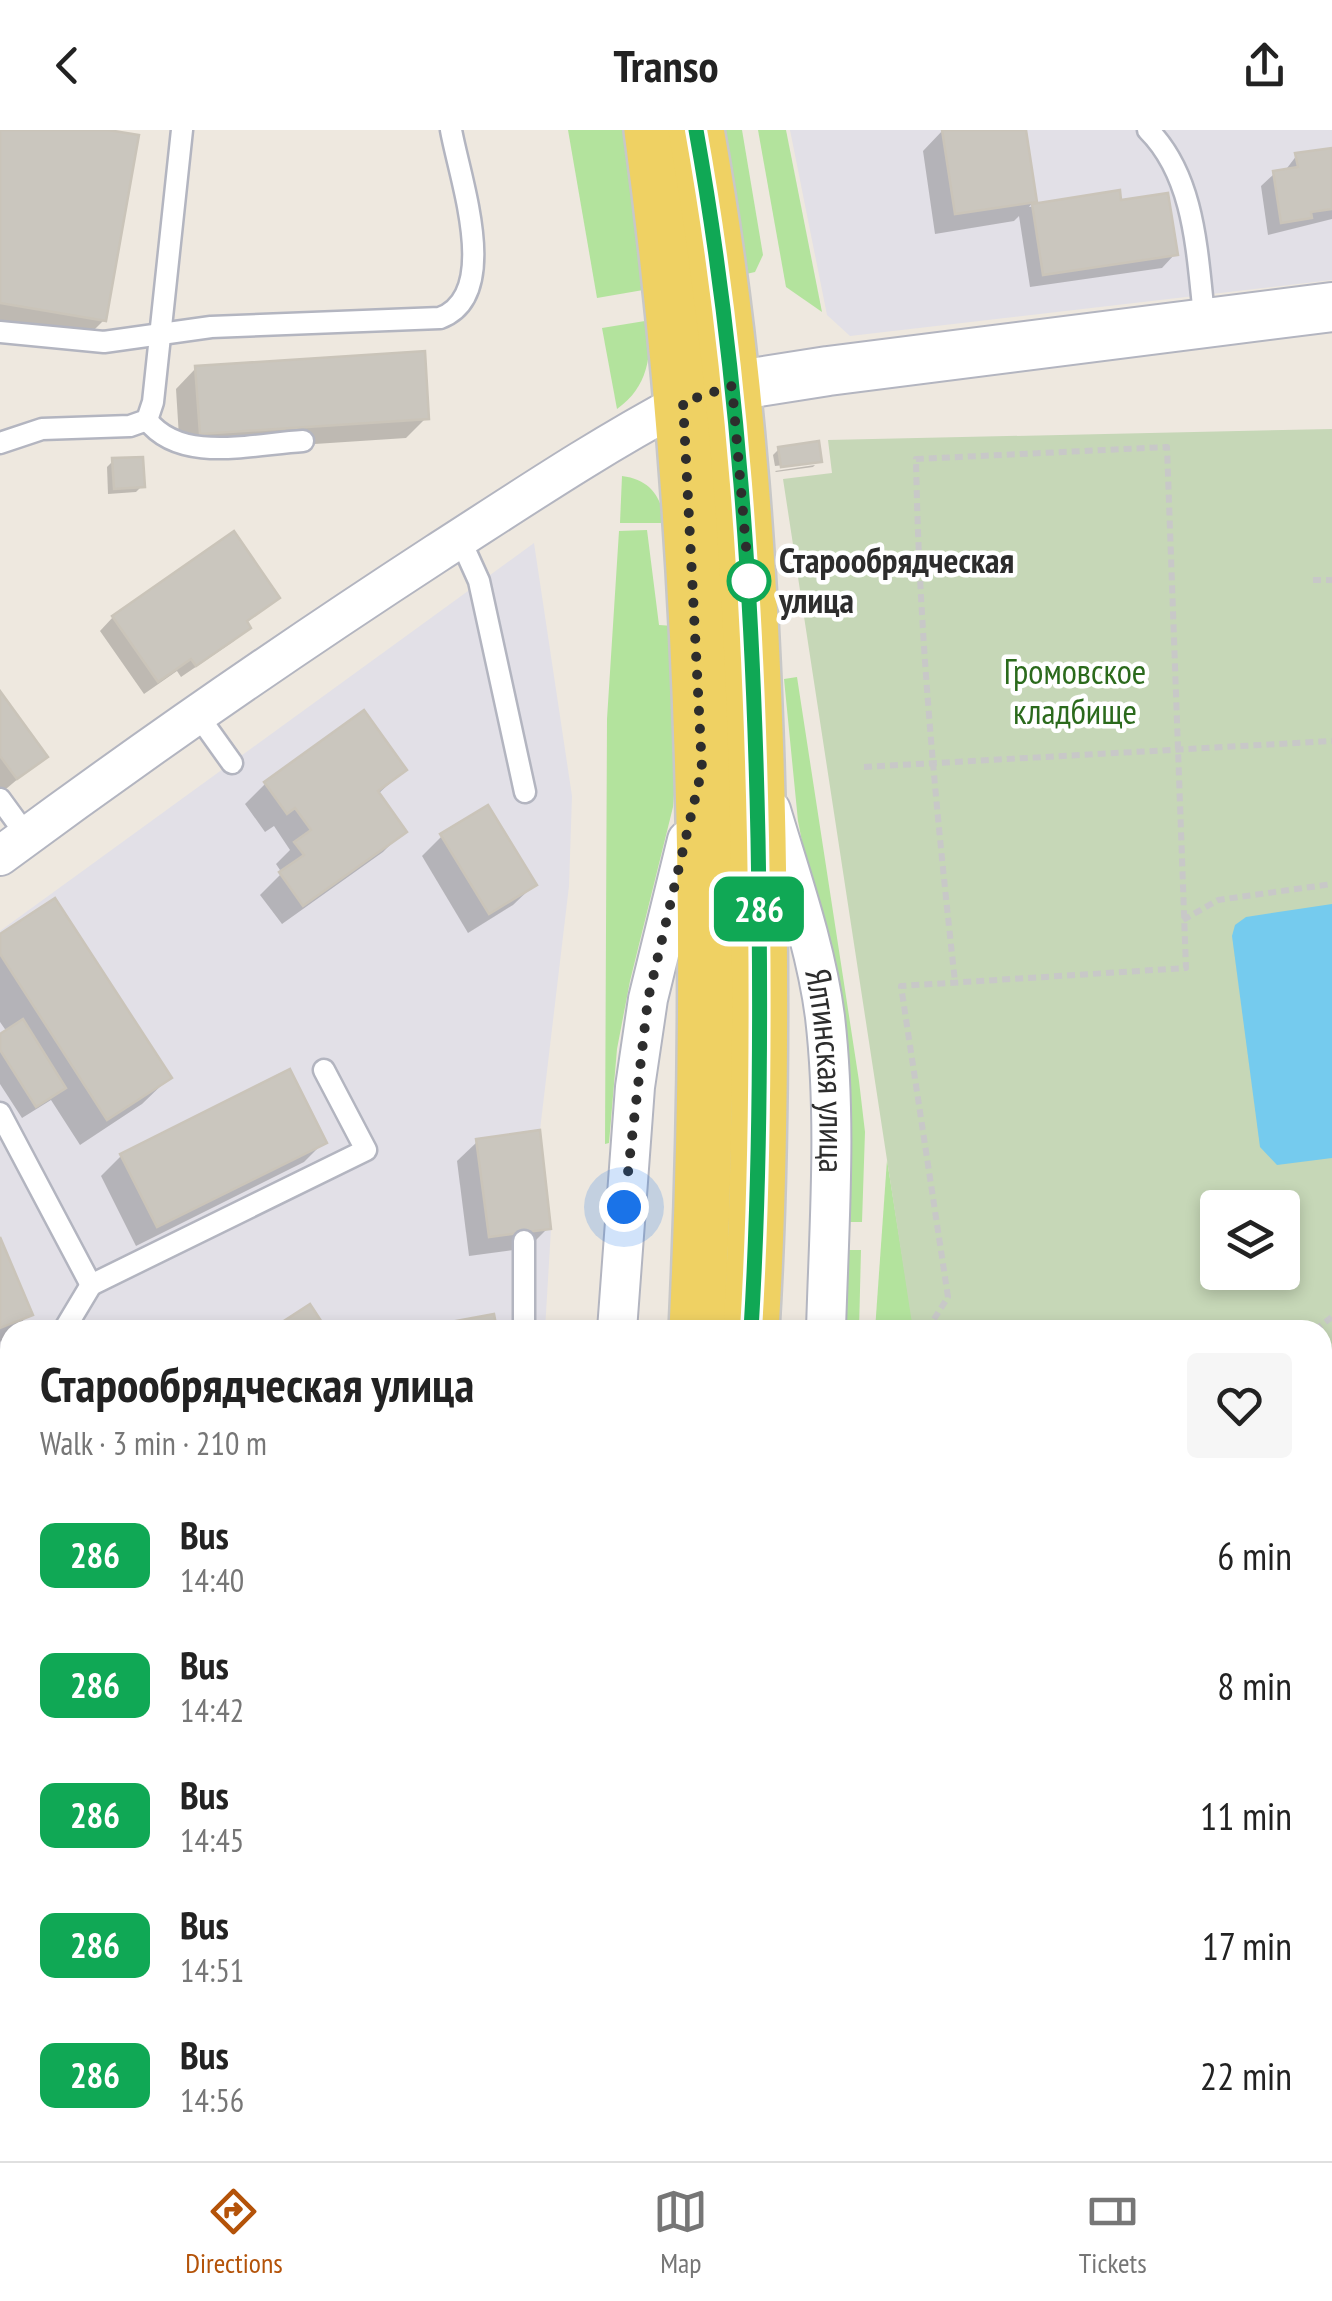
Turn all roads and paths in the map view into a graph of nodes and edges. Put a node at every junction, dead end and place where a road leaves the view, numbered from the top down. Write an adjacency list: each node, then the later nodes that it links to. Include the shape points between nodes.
1 (182, 130): 9 (lane)
2 (450, 130): 9 (lane, via 475,264 468,299 456,312)
3 (652, 130): 10 (main road)
4 (696, 130): 10 (main road)
5 (1148, 130): 7 (lane, via 1185,186)
6 (1332, 308): 7 (street)
7 (1205, 324): 10 (street)
8 (0, 332): 9 (lane, via 104,342)
9 (159, 334): 11 (lane)
10 (708, 394): 14 (street, via 610,441); 20 (main road, via 748,558); 24 (main road)
11 (146, 420): 12 (lane, via 158,434 191,448); 13 (lane, via 42,429)
12 (302, 441)
13 (0, 442)
14 (460, 539): 17 (street); 25 (lane, via 479,581)
15 (1313, 580): 16 (path)
16 (1332, 580)
17 (196, 714): 21 (lane); 27 (street)
18 (1332, 741): 19 (path)
19 (1176, 750): 22 (path); 22 (path, via 1167,448 916,459); 29 (path)
20 (756, 761): 39 (main road, via 760,1192); 40 (street, Ялтинская улица, via 802,913 824,1016 830,1144)
21 (232, 762)
22 (931, 764): 23 (path); 30 (path)
23 (864, 767)
24 (702, 769): 37 (street, via 648,999); 38 (main road, via 707,984)
25 (525, 792)
26 (0, 799): 27 (lane)
27 (13, 846)
28 (1332, 884): 29 (path, via 1218,900)
29 (1183, 920): 30 (path, via 1186,968)
30 (955, 982): 41 (path, via 901,986 948,1297)
31 (324, 1070): 34 (lane, via 366,1150)
32 (0, 1113): 34 (lane)
33 (524, 1241): 36 (lane)
34 (91, 1285): 35 (lane)
35 (70, 1320)
36 (524, 1320)
37 (618, 1320)
38 (696, 1320)
39 (752, 1320)
40 (826, 1320)
41 (933, 1320)

